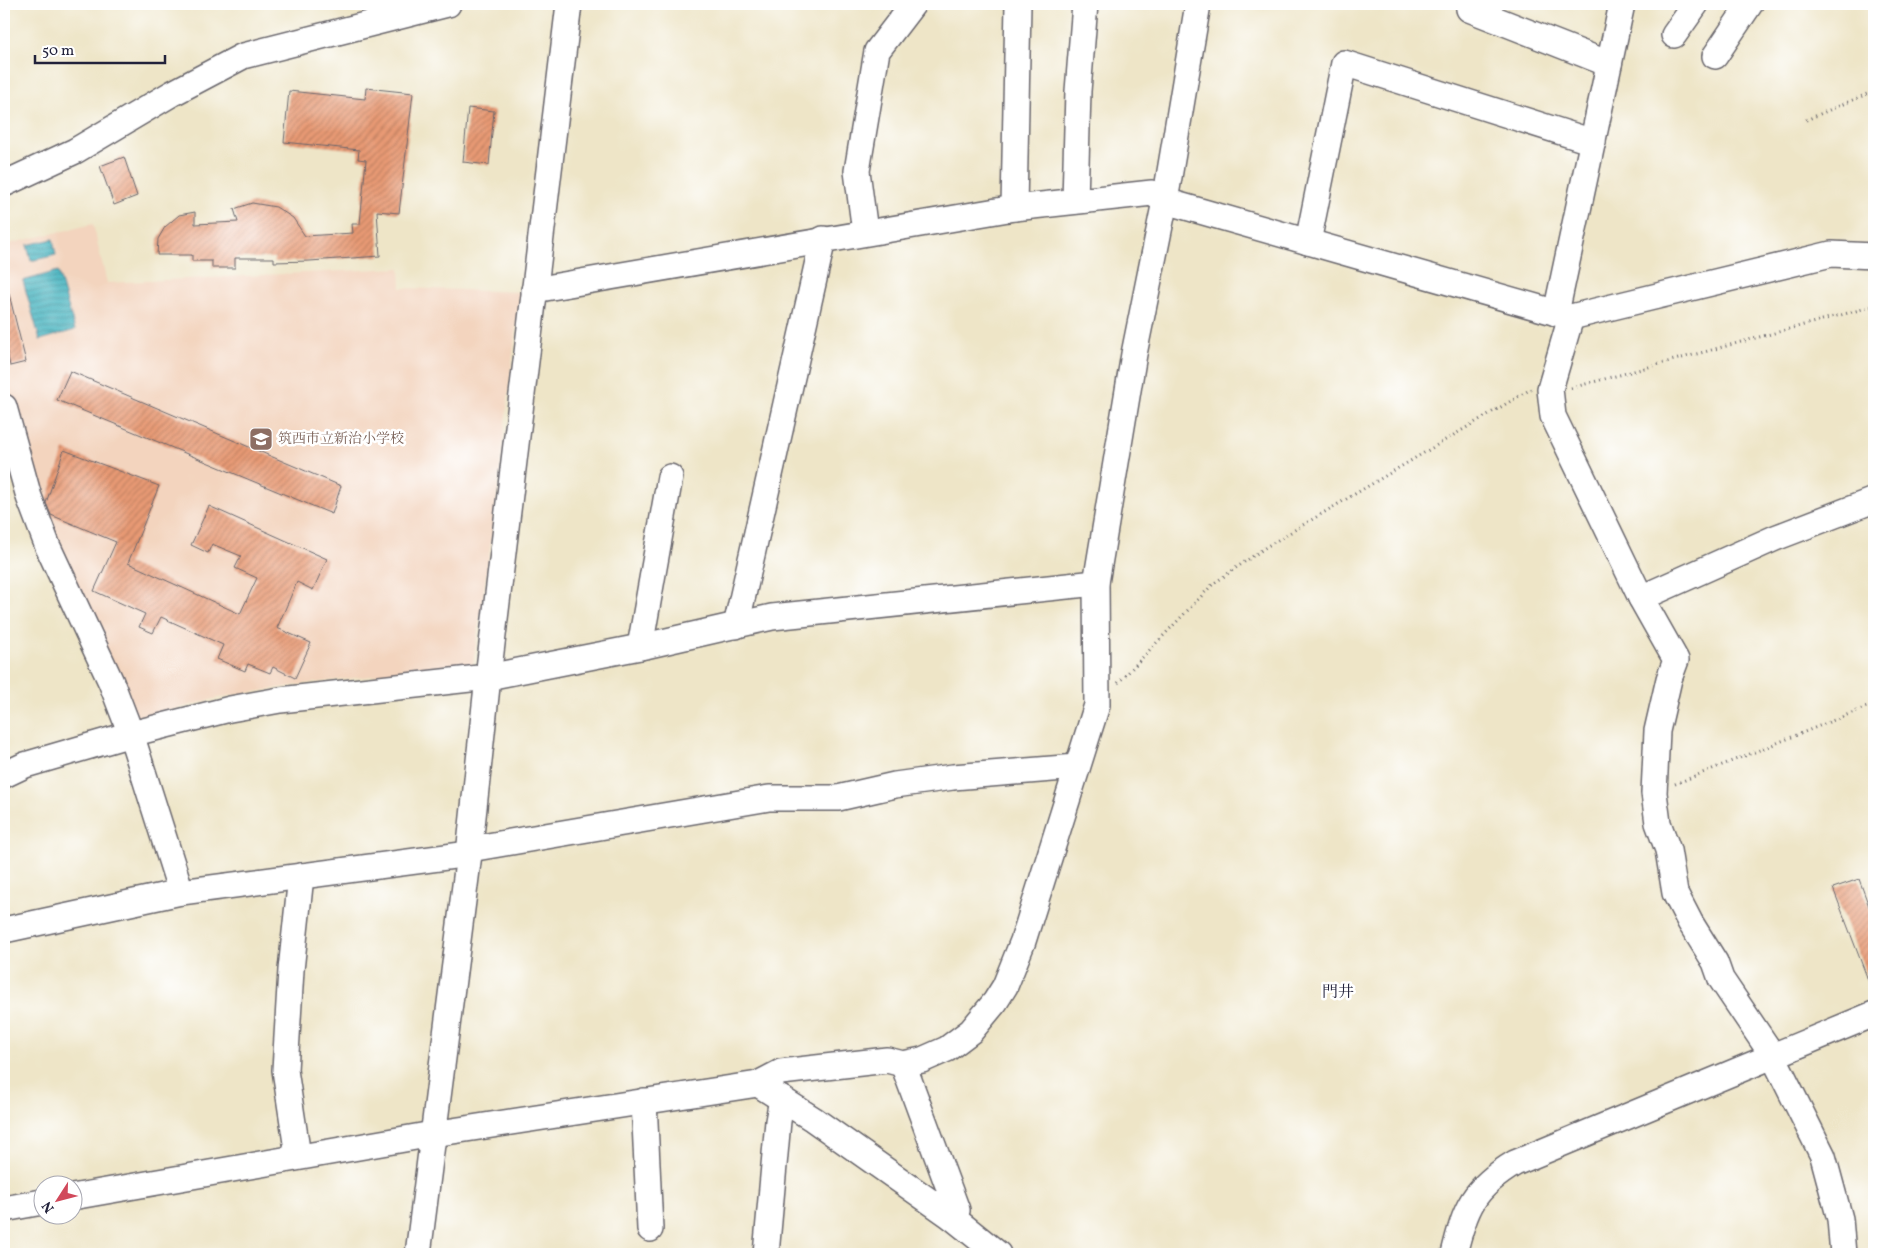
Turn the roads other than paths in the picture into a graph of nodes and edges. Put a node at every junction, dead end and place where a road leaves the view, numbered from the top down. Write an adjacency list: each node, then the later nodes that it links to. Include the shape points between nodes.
1 (569, 4): 23 (street)
2 (913, 4): 19 (street, via 877,52 858,171)
3 (1018, 4): 18 (street)
4 (1085, 4): 16 (street, via 1078,91)
5 (1198, 4): 17 (street)
6 (1622, 4): 13 (street)
7 (1696, 4): 11 (street)
8 (1750, 4): 12 (street)
9 (440, 5): 15 (street, via 243,56 75,151)
10 (1469, 9): 13 (street)
11 (1674, 35)
12 (1715, 56)
13 (1609, 64): 14 (street)
14 (1593, 142): 21 (street, via 1344,63); 24 (street)
15 (4, 184)
16 (1075, 201): 17 (street, via 1152,194); 18 (street)
17 (1165, 201): 21 (street); 28 (street, via 1134,354)
18 (1014, 208): 19 (street)
19 (866, 232): 20 (street)
20 (823, 239): 23 (street); 30 (street)
21 (1308, 242): 24 (street)
22 (1874, 256): 24 (street, via 1830,254)
23 (534, 290): 32 (street)
24 (1564, 315): 29 (street, via 1551,394 1553,416)
25 (4, 407): 33 (street, via 29,497 48,547 111,682)
26 (670, 477): 31 (street)
27 (1874, 500): 29 (street, via 1775,538)
28 (1096, 583): 30 (street, via 772,617); 34 (street, via 1097,705)
29 (1641, 598): 41 (street, via 1676,660 1657,731 1654,793 1675,893 1715,962 1721,979)
30 (736, 626): 31 (street)
31 (640, 647): 32 (street)
32 (488, 677): 33 (street, via 280,700); 36 (street)
33 (131, 734): 35 (street); 38 (street)
34 (1077, 767): 36 (street, via 952,777 838,798 769,798); 42 (street, via 1022,942 996,1002 971,1031 947,1048 922,1060)
35 (4, 774)
36 (469, 852): 37 (street); 46 (street)
37 (302, 876): 38 (street); 47 (street, via 291,970 285,1070)
38 (180, 892): 39 (street)
39 (4, 930)
40 (1874, 1014): 41 (street)
41 (1773, 1056): 56 (street, via 1515,1163 1498,1173 1475,1195 1467,1209); 57 (street, via 1823,1156 1840,1219)
42 (903, 1064): 43 (street, via 887,1060 781,1072); 51 (street, via 956,1210)
43 (758, 1084): 44 (street); 45 (street)
44 (782, 1099): 51 (street); 54 (street)
45 (644, 1101): 46 (street); 52 (street)
46 (433, 1134): 47 (street); 53 (street)
47 (298, 1156): 48 (street)
48 (82, 1195)
49 (32, 1204): 50 (street)
50 (4, 1209)
51 (952, 1217): 55 (street)
52 (650, 1229)
53 (418, 1254)
54 (766, 1254)
55 (998, 1254)
56 (1454, 1254)
57 (1843, 1254)

